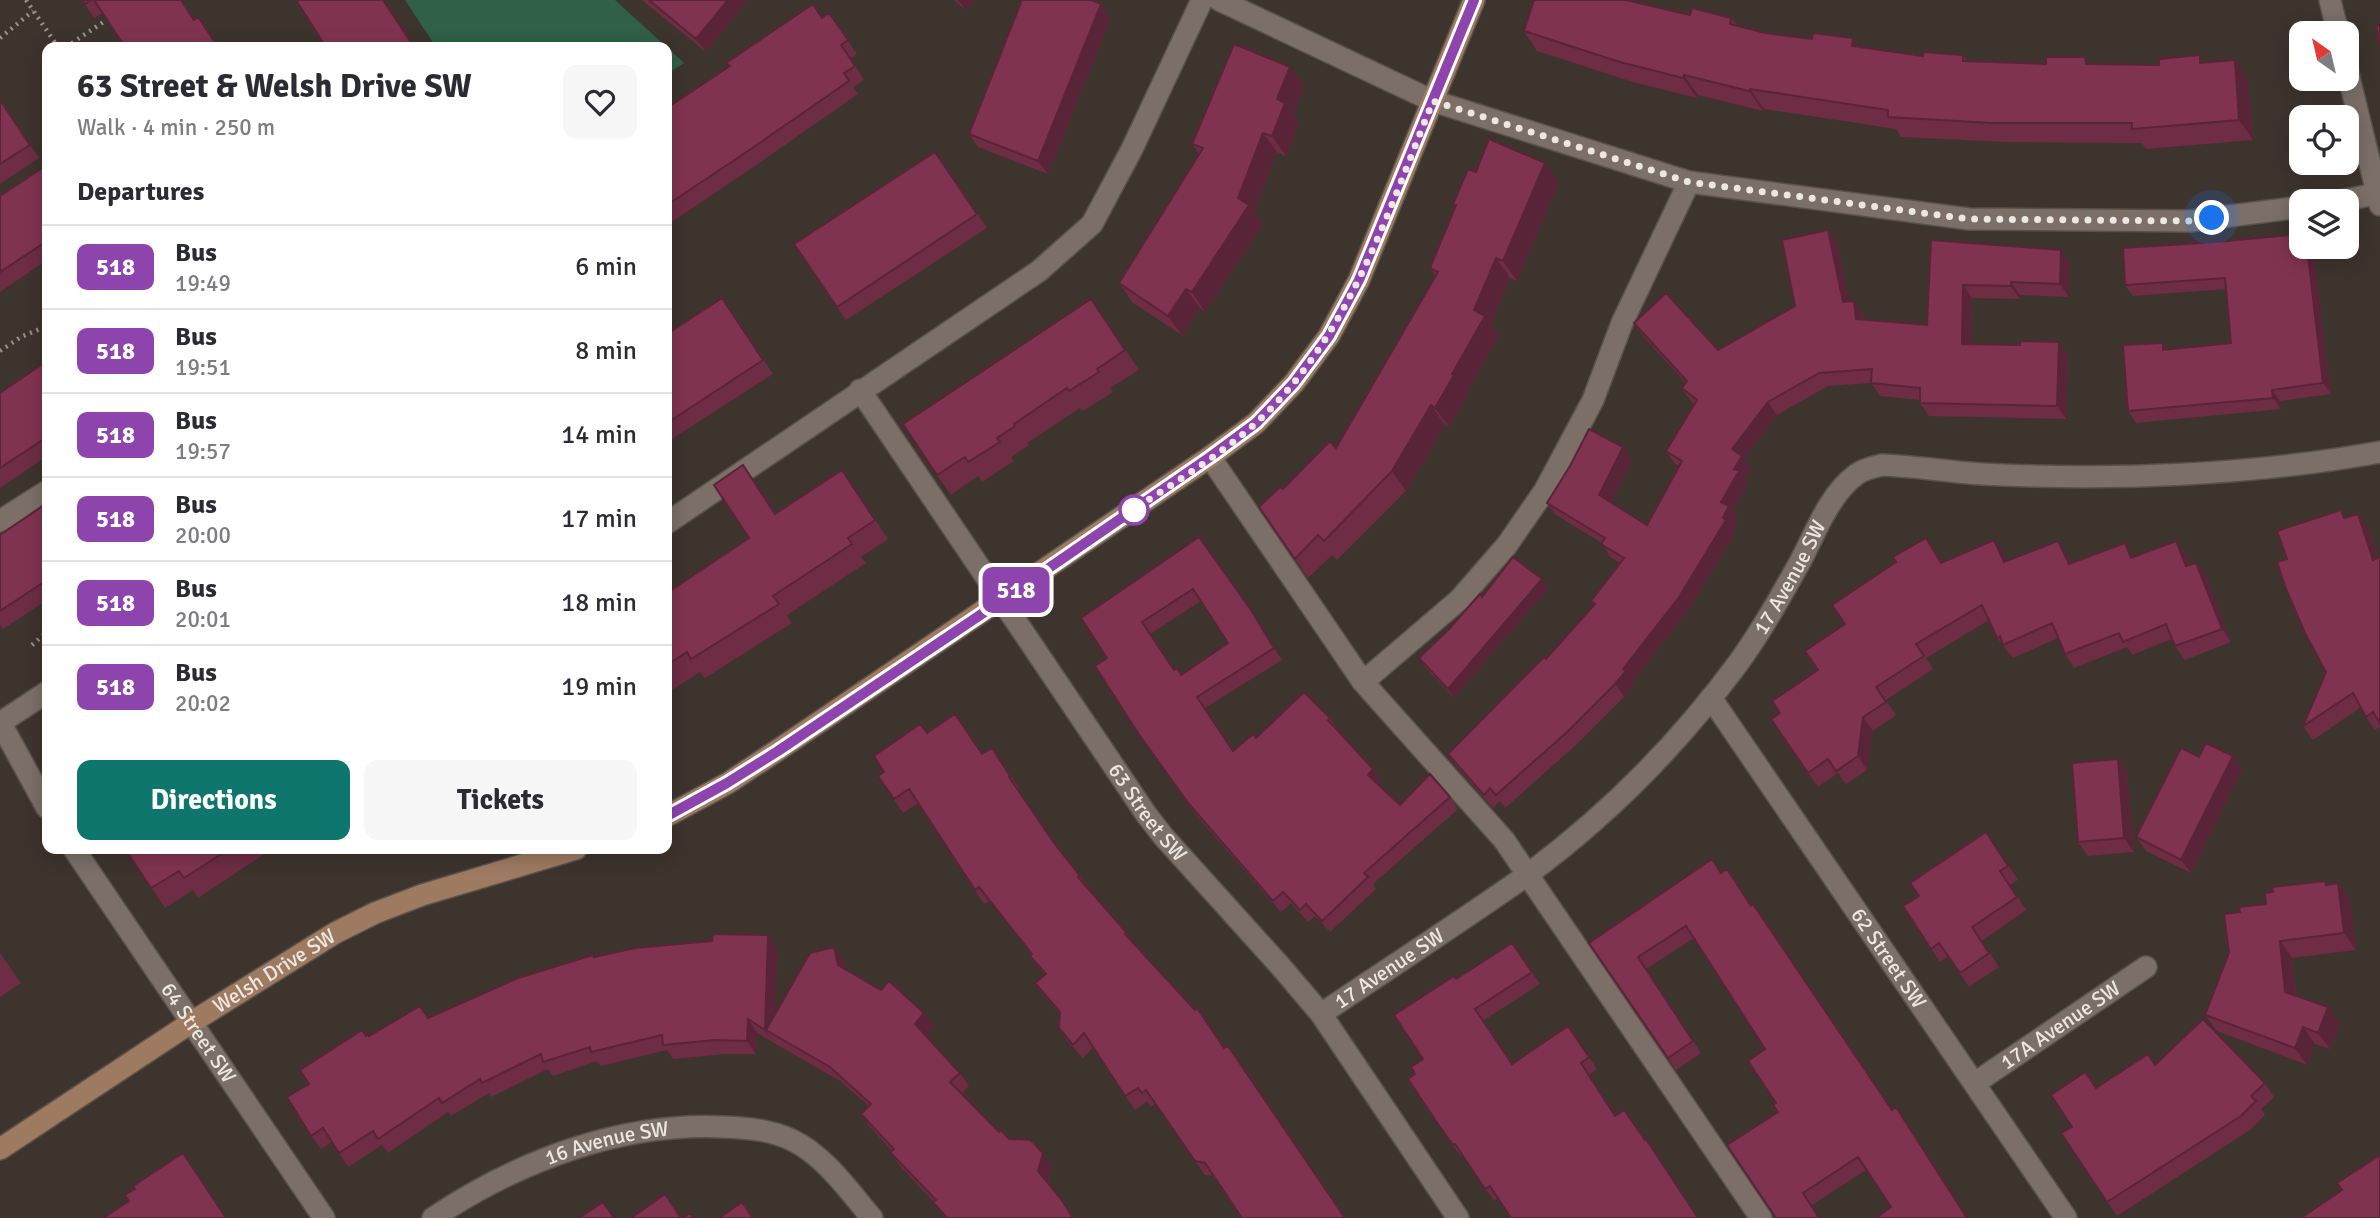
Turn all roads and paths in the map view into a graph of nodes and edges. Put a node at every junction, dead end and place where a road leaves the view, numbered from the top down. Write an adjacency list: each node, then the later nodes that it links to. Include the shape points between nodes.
1 (26, 0): 6 (path)
2 (1202, 0): 20 (street, via 1092,224 1039,271)
3 (1219, 0): 13 (street)
4 (1474, 0): 13 (street)
5 (2330, 0): 8 (street)
6 (33, 11): 9 (path); 10 (path)
7 (116, 13): 11 (path)
8 (2335, 21)
9 (0, 38)
10 (55, 42)
11 (72, 42)
12 (2352, 91): 15 (street)
13 (1433, 101): 14 (street); 22 (street, via 1359,280 1329,336 1256,423)
14 (1689, 182): 17 (street, via 1969,219 2190,221); 29 (street, via 1622,323 1593,400 1545,490 1507,545 1460,598)
15 (2379, 197): 16 (street)
16 (2359, 199)
17 (2289, 208)
18 (42, 328): 19 (path)
19 (0, 351)
20 (860, 390): 24 (street); 26 (street, 63 Street SW)
21 (2380, 452): 31 (street, 17 Avenue SW, via 2231,471 2159,474 1982,474 1899,466 1870,468 1856,474 1840,491 1777,604)
22 (1210, 457): 26 (street); 29 (street)
23 (42, 494): 25 (street)
24 (672, 520)
25 (0, 521)
26 (1001, 601): 34 (street, via 778,751); 39 (street, 63 Street SW, via 1163,836)
27 (42, 636): 28 (path)
28 (32, 645)
29 (1363, 682): 37 (street, via 1504,840)
30 (42, 695): 32 (street)
31 (1711, 698): 37 (street, 17 Avenue SW, via 1656,761); 41 (street, 62 Street SW)
32 (0, 722): 33 (street)
33 (42, 798)
34 (672, 813)
35 (77, 854): 40 (street, 64 Street SW)
36 (559, 854): 40 (street, Welsh Drive SW, via 375,913)
37 (1528, 874): 39 (street, 17 Avenue SW); 47 (street)
38 (2146, 967): 41 (street, 17A Avenue SW)
39 (1321, 1014): 46 (street, 63 Street SW)
40 (192, 1022): 42 (street, Welsh Drive SW); 43 (street, 64 Street SW)
41 (1975, 1083): 48 (street, 62 Street SW)
42 (0, 1149)
43 (324, 1218)
44 (433, 1218): 45 (street, 16 Avenue SW, via 543,1159 654,1130 704,1126 747,1128 794,1140 815,1154)
45 (872, 1218)
46 (1458, 1218)
47 (1761, 1218)
48 (2066, 1218)

